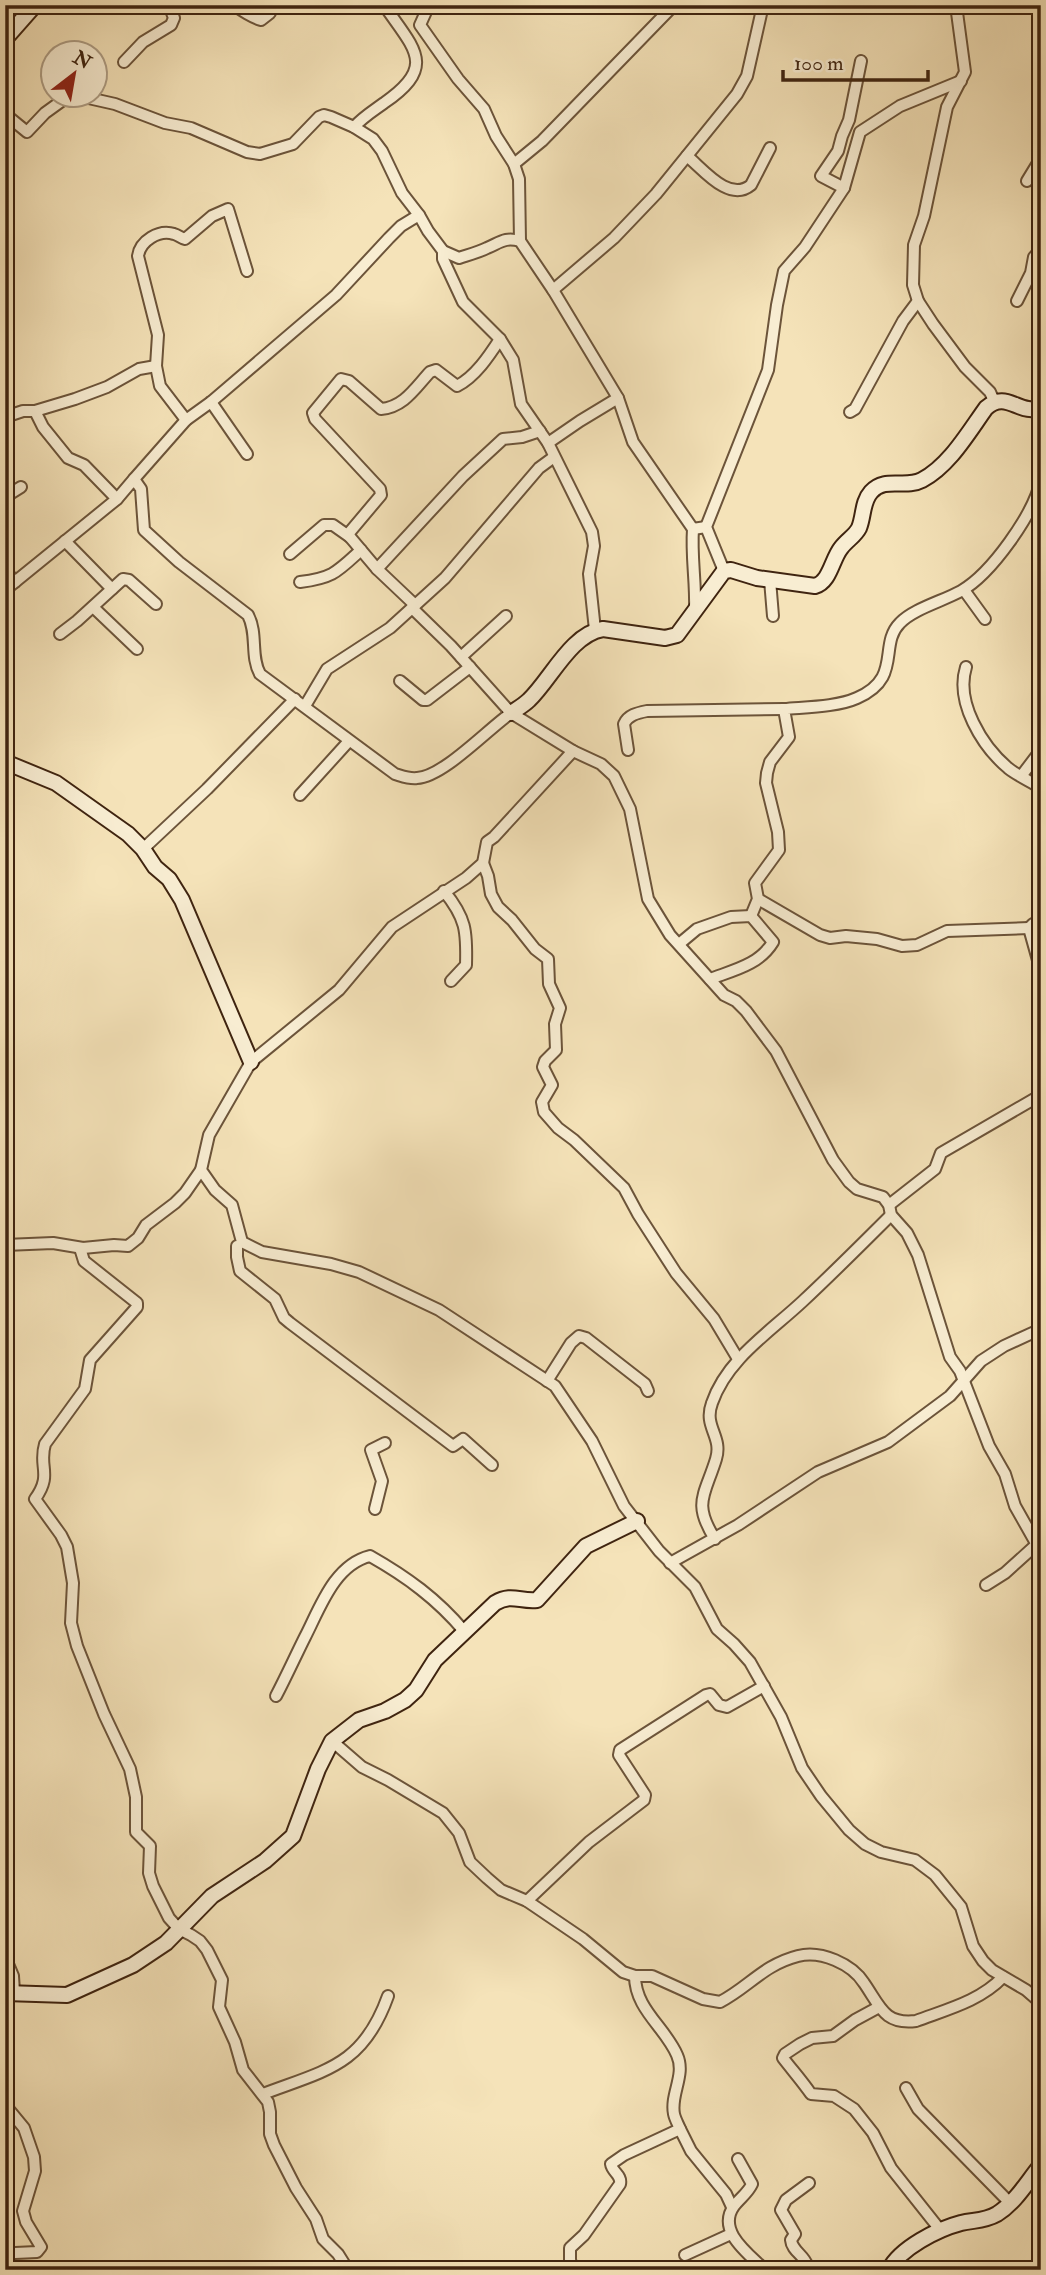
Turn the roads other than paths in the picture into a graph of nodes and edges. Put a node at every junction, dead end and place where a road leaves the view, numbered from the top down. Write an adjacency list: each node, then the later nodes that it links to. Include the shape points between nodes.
1 (35, 5): 10 (street)
2 (169, 5): 12 (street, via 174,18 171,25 143,42)
3 (234, 5): 9 (street, via 261,20)
4 (384, 5): 15 (street, via 415,53 415,74)
5 (429, 5): 20 (street, via 421,25 484,109)
6 (674, 5): 20 (street)
7 (763, 5): 18 (street, via 747,76)
8 (956, 5): 13 (street, via 965,72)
9 (270, 13)
10 (5, 40)
11 (861, 61): 22 (street, via 849,120 838,150 821,176)
12 (124, 62)
13 (961, 81): 22 (street, via 900,106 860,132); 29 (street, via 947,107 914,245 913,285)
14 (9, 117): 15 (street, via 27,132 63,100 84,97 191,128 260,155 293,144 324,115); 16 (street)
15 (354, 127): 23 (street, via 382,151 396,183)
16 (5, 131)
17 (770, 148): 18 (street, via 751,185 737,190 724,187)
18 (687, 156): 28 (street, via 614,238)
19 (1041, 158): 21 (street)
20 (514, 164): 24 (street, via 519,179)
21 (1027, 181)
22 (844, 188): 50 (street, via 784,271 768,370)
23 (419, 215): 26 (street); 35 (street, via 401,226 336,295)
24 (520, 241): 26 (street, via 502,239 459,258); 28 (street)
25 (1041, 249): 30 (street)
26 (443, 251): 31 (street, via 463,302)
27 (247, 271): 32 (street, via 228,209 185,239 163,234 139,247 158,335)
28 (553, 290): 33 (street)
29 (918, 301): 34 (street); 38 (street)
30 (1017, 301)
31 (500, 339): 41 (street, via 513,360 521,404); 52 (street, via 463,383 457,386 436,370 430,372 393,408 382,409 341,379 325,396 313,413 315,419 380,489 381,495)
32 (156, 366): 37 (street); 40 (street, via 159,386)
33 (618, 398): 42 (street); 51 (street, via 634,442)
34 (994, 401): 36 (street, via 1032,410); 59 (street, via 933,472 920,481 892,482 871,492 860,526 820,584)
35 (211, 402): 40 (street); 43 (street)
36 (1041, 407)
37 (35, 411): 39 (street); 49 (street, via 68,458 84,465)
38 (850, 412)
39 (5, 417)
40 (186, 420): 45 (street)
41 (540, 431): 42 (street); 56 (street, via 503,439)
42 (548, 443): 44 (street)
43 (247, 454)
44 (554, 457): 66 (street); 72 (street, via 594,539 589,574)
45 (134, 479): 49 (street); 79 (street, via 141,489 144,530 248,615 256,667)
46 (1041, 480): 64 (street, via 1023,523 999,557)
47 (21, 487): 48 (street)
48 (5, 497)
49 (117, 499): 53 (street)
50 (706, 527): 51 (street); 58 (street)
51 (693, 529): 68 (street)
52 (350, 537): 54 (street); 55 (street, via 333,525 324,525)
53 (65, 541): 60 (street); 62 (street)
54 (361, 550): 56 (street); 61 (street, via 334,575)
55 (290, 554)
56 (377, 569): 66 (street)
57 (5, 570): 60 (street)
58 (724, 571): 59 (street); 68 (street)
59 (770, 580): 69 (street)
60 (15, 582): 63 (street)
61 (300, 582)
62 (111, 589): 65 (street, via 123,579 129,580); 67 (street)
63 (5, 590)
64 (964, 590): 71 (street); 81 (street, via 902,620 892,634 887,671 869,691 820,706)
65 (156, 604)
66 (413, 606): 75 (street); 80 (street, via 390,628 327,669)
67 (93, 607): 73 (street); 74 (street)
68 (695, 609): 72 (street, via 672,637)
69 (774, 616)
70 (506, 617): 75 (street)
71 (985, 619)
72 (595, 630): 82 (street, via 578,642 528,702)
73 (60, 634)
74 (137, 649)
75 (461, 657): 76 (street)
76 (470, 667): 78 (street, via 427,700); 82 (street)
77 (966, 667): 88 (street, via 963,676 970,716 997,757)
78 (400, 681)
79 (295, 699): 80 (street); 91 (street)
80 (305, 706): 83 (street)
81 (784, 709): 84 (street, via 636,713 624,724); 94 (street, via 789,737 766,773 779,850 755,883)
82 (511, 713): 83 (street, via 443,769 416,778 395,774); 86 (street)
83 (349, 741): 90 (street)
84 (628, 750)
85 (1041, 750): 88 (street)
86 (573, 751): 92 (street, via 488,842); 98 (street, via 601,764 623,791 648,899)
87 (5, 762): 91 (street, via 56,783)
88 (1021, 775): 89 (street)
89 (1041, 788)
90 (300, 795)
91 (143, 849): 102 (street, via 182,900)
92 (483, 863): 93 (street); 110 (street, via 498,907 548,959 550,987 559,1003 556,1050 543,1067 552,1085 542,1102 544,1112 624,1188 676,1273 714,1318)
93 (444, 891): 101 (street, via 459,910 467,946 466,965); 102 (street, via 392,927 339,990)
94 (758, 899): 95 (street); 97 (street, via 820,935 877,939 902,946 917,945 947,931)
95 (751, 916): 98 (street, via 731,917 697,929); 100 (street, via 773,942 768,951 755,962)
96 (1041, 924): 97 (street)
97 (1029, 928): 99 (street)
98 (680, 944): 100 (street)
99 (1041, 971)
100 (710, 979): 105 (street, via 747,1011 776,1051 849,1182 883,1198)
101 (451, 981)
102 (251, 1062): 104 (street, via 209,1135)
103 (1041, 1095): 105 (street, via 941,1153 935,1169)
104 (201, 1170): 108 (street, via 185,1193 128,1246); 112 (street, via 232,1205 242,1242 262,1252 359,1272 439,1310)
105 (890, 1210): 110 (street, via 803,1301); 111 (street, via 918,1255 950,1357)
106 (5, 1245): 108 (street, via 53,1243)
107 (237, 1246): 115 (street, via 240,1271 275,1299 284,1318 453,1446 463,1439)
108 (80, 1248): 127 (street, via 84,1261 137,1307 90,1360 85,1389 45,1444 45,1482 35,1499 67,1547 73,1583 71,1623 77,1646 130,1769 136,1832 150,1846 148,1867 153,1886)
109 (1041, 1329): 111 (street, via 1004,1346)
110 (738, 1359): 118 (street, via 708,1415 717,1451 701,1511)
111 (962, 1380): 118 (street, via 950,1396 888,1442 818,1472); 119 (street, via 1005,1474 1014,1506)
112 (547, 1381): 113 (street, via 579,1336 645,1384); 117 (street, via 592,1441 624,1506)
113 (648, 1391)
114 (385, 1443): 116 (street, via 371,1450 382,1481)
115 (492, 1465)
116 (375, 1509)
117 (637, 1521): 120 (street); 122 (street, via 586,1546 537,1600 503,1598)
118 (715, 1539): 120 (street)
119 (1038, 1549): 121 (street)
120 (670, 1563): 123 (street, via 695,1587 717,1629 745,1656)
121 (986, 1586)
122 (464, 1631): 124 (street, via 405,1576 370,1556 361,1558 336,1579 322,1600); 125 (street, via 405,1700 359,1720)
123 (764, 1686): 126 (street, via 727,1707 706,1695 620,1750 644,1800 579,1851); 130 (street, via 803,1768 835,1814 865,1844 915,1860 935,1875 961,1907 973,1946)
124 (276, 1696)
125 (332, 1741): 126 (street, via 362,1768 443,1813 459,1833 470,1862 501,1889); 127 (street, via 293,1836 212,1896)
126 (527, 1901): 129 (street, via 623,1972)
127 (179, 1929): 131 (street, via 134,1965 67,1995); 136 (street, via 200,1941 217,1969 223,1985 219,2007 243,2070)
128 (5, 1956): 131 (street, via 13,1976)
129 (635, 1976): 134 (street, via 652,1976 703,1999 720,2001 772,1966 797,1956 822,1955 857,1975); 138 (street, via 643,2007 668,2036 680,2061 674,2107)
130 (1003, 1977): 133 (street); 134 (street, via 990,1991 916,2021 893,2019)
131 (9, 1993)
132 (388, 1996): 136 (street, via 365,2042 348,2057 326,2071)
133 (1041, 2003)
134 (878, 2007): 144 (street, via 833,2036 800,2044 783,2058 811,2094 834,2096 854,2109 891,2168)
135 (906, 2088): 142 (street, via 918,2109)
136 (263, 2094): 148 (street, via 270,2112 270,2134 280,2156 322,2236)
137 (5, 2106): 146 (street, via 24,2127 34,2157 35,2171 23,2211 41,2247 37,2252)
138 (680, 2129): 143 (street); 149 (street, via 611,2164 620,2184 570,2248)
139 (738, 2159): 143 (street, via 752,2184)
140 (1041, 2165): 142 (street)
141 (809, 2183): 151 (street, via 786,2200 781,2210 795,2234 791,2246 806,2261)
142 (1011, 2204): 144 (street, via 979,2222)
143 (733, 2207): 145 (street)
144 (941, 2231): 152 (street, via 906,2250)
145 (731, 2234): 147 (street); 150 (street)
146 (15, 2253)
147 (685, 2255)
148 (348, 2270)
149 (573, 2270)
150 (765, 2270)
151 (802, 2270)
152 (889, 2270)

